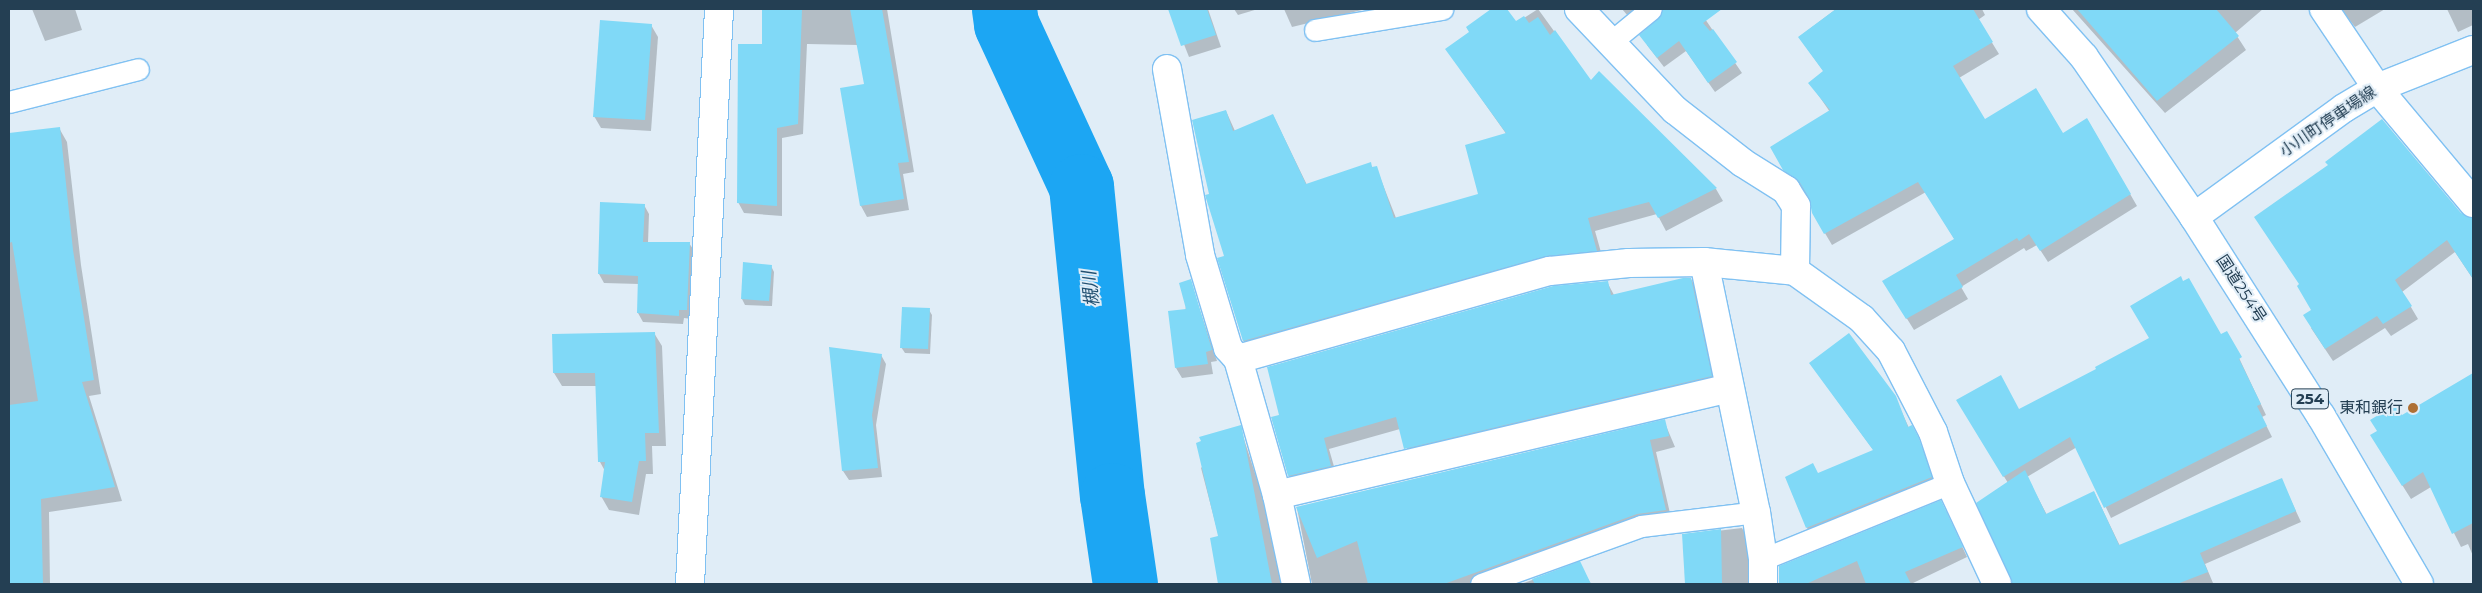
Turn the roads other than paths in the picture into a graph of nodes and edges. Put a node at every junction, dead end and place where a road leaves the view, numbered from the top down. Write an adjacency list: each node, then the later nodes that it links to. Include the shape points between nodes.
1 (719, 9): 24 (main road)
2 (1442, 9): 7 (lane)
3 (1579, 9): 8 (main road)
4 (1651, 9): 8 (lane)
5 (2041, 9): 15 (main road, 国道254号 / 254, via 2084,57)
6 (2324, 9): 12 (main road)
7 (1315, 30)
8 (1612, 41): 17 (main road, via 1675,110 1744,163 1786,190 1796,206)
9 (2473, 50): 12 (main road, 小川町停車場線)
10 (138, 69): 13 (lane)
11 (1167, 69): 18 (main road, via 1200,255 1228,348)
12 (2377, 88): 14 (main road); 15 (main road, 小川町停車場線, via 2344,108)
13 (9, 102)
14 (2473, 204)
15 (2194, 217): 28 (main road, 国道254号 / 254, via 2321,416)
16 (1704, 262): 17 (main road); 18 (main road, via 1629,263 1550,271); 19 (main road)
17 (1795, 271): 20 (main road, via 1862,319 1891,352 1933,432)
18 (1238, 359): 21 (main road)
19 (1730, 388): 21 (main road); 22 (main road)
20 (1950, 483): 23 (lane); 27 (main road)
21 (1277, 495): 25 (main road)
22 (1756, 512): 23 (main road); 26 (lane, via 1641,526)
23 (1763, 572)
24 (690, 584)
25 (1296, 584)
26 (1481, 584)
27 (1997, 584)
28 (2419, 584)

